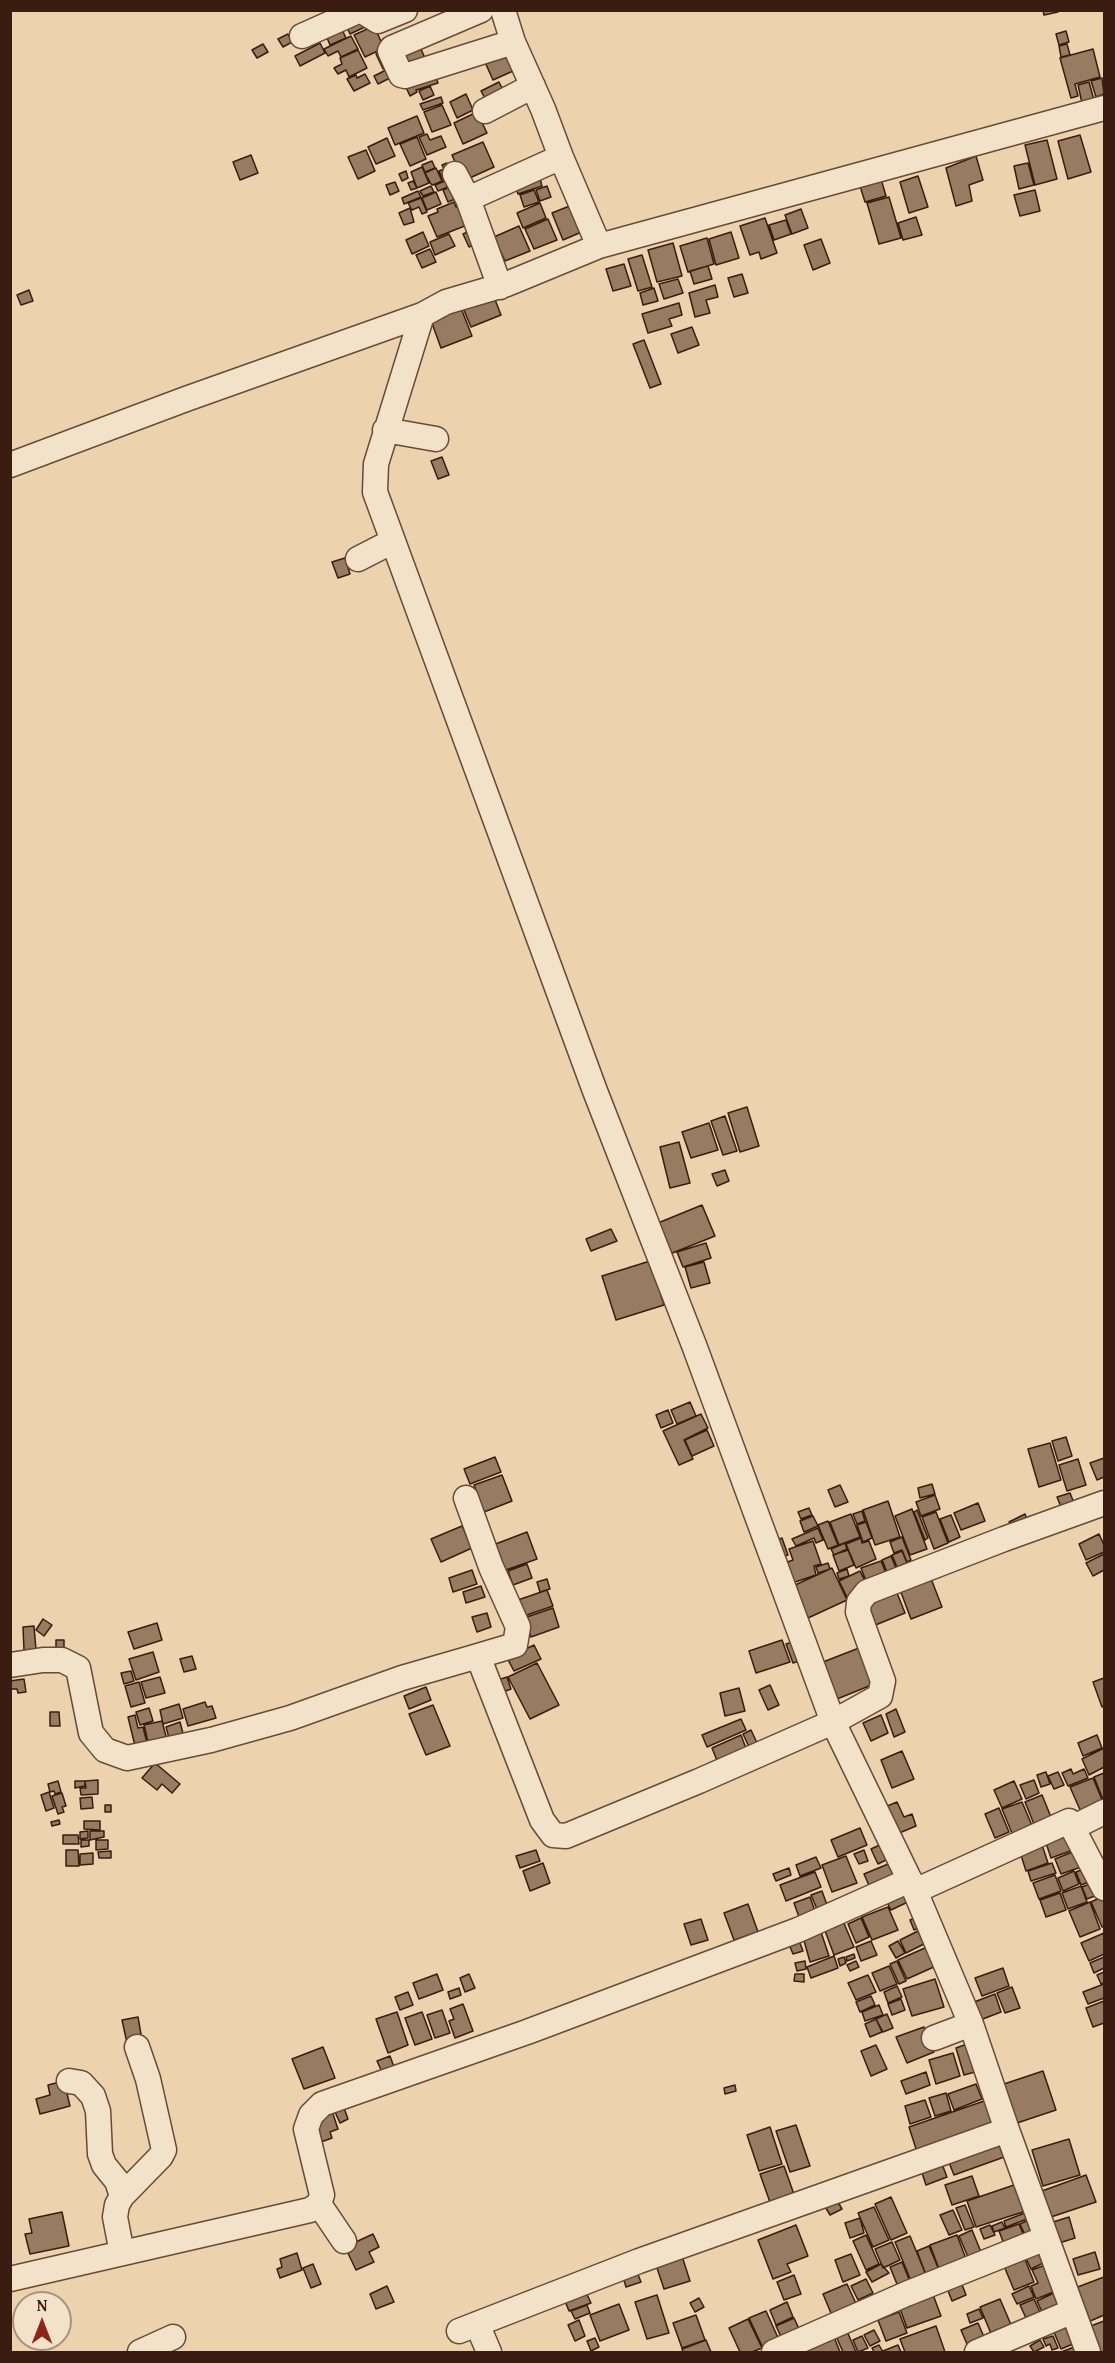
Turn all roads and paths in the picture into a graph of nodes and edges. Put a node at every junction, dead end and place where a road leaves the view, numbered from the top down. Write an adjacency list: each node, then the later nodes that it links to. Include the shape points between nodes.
1 (405, 10): 4 (street, via 378,21 358,11)
2 (481, 10): 5 (street, via 392,48 401,75)
3 (503, 10): 5 (street)
4 (302, 36)
5 (513, 42): 6 (street)
6 (533, 86): 8 (street); 9 (street)
7 (1104, 108): 12 (street)
8 (484, 111)
9 (561, 157): 11 (street); 12 (street)
10 (455, 174): 11 (street)
11 (468, 199): 13 (street)
12 (599, 246): 13 (street)
13 (500, 286): 14 (street)
14 (422, 315): 15 (street); 17 (street)
15 (385, 430): 16 (street); 18 (street, via 376,464 375,492)
16 (436, 439)
17 (10, 465)
18 (393, 542): 19 (street); 24 (street)
19 (358, 560)
20 (466, 1498): 22 (street, via 518,1627 515,1645)
21 (1104, 1503): 24 (street, via 867,1592 859,1602 858,1612 883,1681 882,1689 880,1696)
22 (478, 1656): 23 (street, via 290,1718 127,1758 105,1750 91,1733 78,1668 62,1660); 24 (street, via 542,1820 553,1834 566,1836)
23 (10, 1665)
24 (833, 1722): 27 (street)
25 (1104, 1812): 26 (street)
26 (1074, 1827): 27 (street, via 1065,1821); 28 (street)
27 (912, 1885): 29 (street); 35 (street, via 526,2032 322,2104 311,2115 306,2129 322,2195)
28 (1104, 1888)
29 (971, 2024): 30 (street); 33 (street)
30 (934, 2038)
31 (137, 2047): 34 (street, via 164,2150)
32 (69, 2081): 34 (street, via 81,2083 93,2096 98,2111 100,2154)
33 (1007, 2130): 36 (street); 43 (street, via 639,2261 468,2327)
34 (122, 2196): 38 (street, via 115,2217)
35 (319, 2204): 37 (street); 38 (street, via 310,2210)
36 (1046, 2238): 40 (street); 44 (street)
37 (344, 2241)
38 (122, 2253): 39 (street)
39 (10, 2279)
40 (1073, 2311): 45 (street); 46 (street)
41 (173, 2337): 42 (street)
42 (140, 2352)
43 (489, 2352)
44 (774, 2352)
45 (977, 2352)
46 (1088, 2352)

